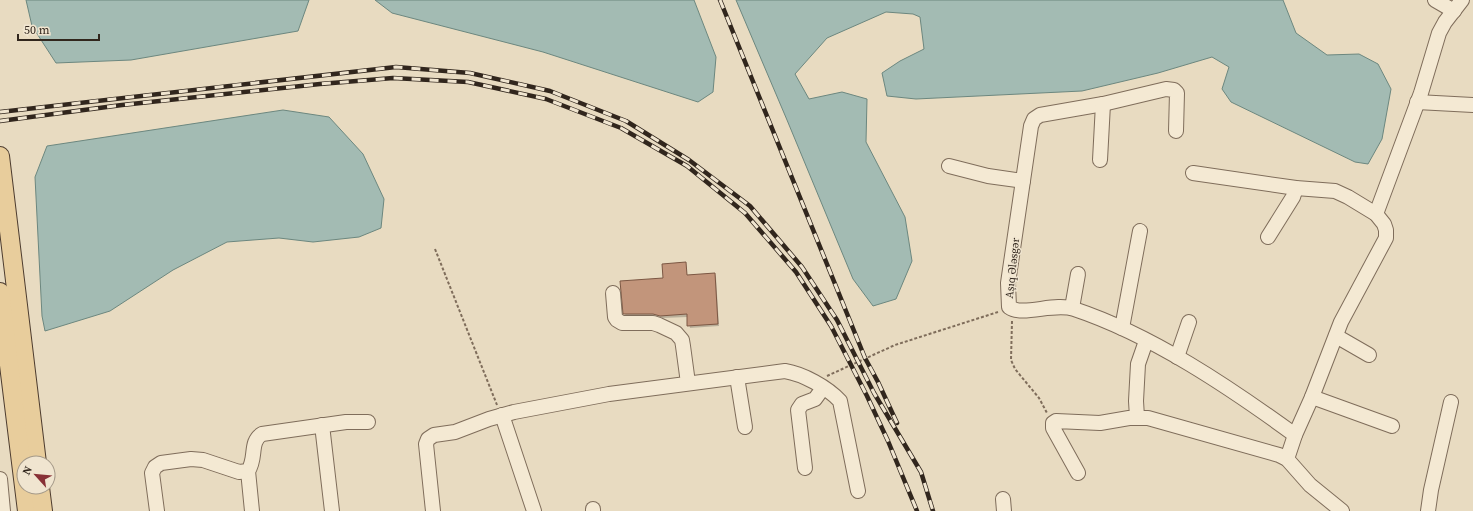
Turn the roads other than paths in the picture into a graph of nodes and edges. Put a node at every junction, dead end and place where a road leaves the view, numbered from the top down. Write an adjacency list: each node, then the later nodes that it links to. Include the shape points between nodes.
1 (1435, 0): 3 (street)
2 (1462, 0): 3 (street)
3 (1454, 11): 4 (street, via 1440,33)
4 (1417, 102): 6 (street); 14 (street)
5 (1103, 104): 7 (street, Aşıq Ələsgər, via 1166,89 1174,90 1177,93); 9 (street); 12 (street, Aşıq Ələsgər, via 1040,115 1034,119)
6 (1473, 105)
7 (1176, 131)
8 (0, 156): 39 (main road)
9 (1100, 160)
10 (949, 166): 12 (street, via 988,176)
11 (1193, 173): 13 (street)
12 (1023, 181): 20 (street, Aşıq Ələsgər, via 1008,283 1011,309 1019,312 1058,307)
13 (1296, 188): 14 (street, via 1335,191); 16 (street)
14 (1376, 214): 23 (street, via 1384,224 1386,238)
15 (1140, 231): 22 (street)
16 (1268, 237)
17 (1078, 274): 20 (street)
18 (0, 292): 48 (main road)
19 (613, 293): 28 (street, via 617,320 622,323 653,323 676,333 682,340)
20 (1072, 308): 22 (street, Aşıq Ələsgər)
21 (1189, 322): 26 (street)
22 (1122, 328): 24 (street, Aşıq Ələsgər)
23 (1336, 336): 25 (street); 30 (street)
24 (1146, 341): 26 (street, Aşıq Ələsgər); 33 (street, via 1138,364)
25 (1369, 355)
26 (1177, 358): 38 (street, Aşıq Ələsgər)
27 (738, 377): 28 (street); 29 (street, via 785,371 798,373); 37 (street)
28 (688, 383): 32 (street, via 609,394)
29 (819, 386): 41 (street, via 815,399 802,404 798,410); 45 (street, via 840,401)
30 (1312, 398): 36 (street); 38 (street)
31 (1451, 402): 56 (street)
32 (502, 415): 53 (street, via 428,439 426,444); 54 (street)
33 (1137, 417): 40 (street, via 1148,418); 43 (street, via 1100,423 1056,420 1053,428)
34 (368, 422): 35 (street)
35 (322, 425): 42 (street, via 256,437); 52 (street)
36 (1392, 426)
37 (745, 427)
38 (1295, 435): 40 (street)
39 (36, 455)
40 (1287, 459): 55 (street, via 1310,485)
41 (806, 468)
42 (248, 471): 50 (street, via 239,472 203,460 161,463 152,473); 51 (street)
43 (1078, 473)
44 (0, 479): 47 (street)
45 (858, 491)
46 (41, 495): 49 (main road)
47 (2, 511)
48 (27, 511)
49 (43, 511)
50 (157, 511)
51 (252, 511)
52 (332, 511)
53 (433, 511)
54 (534, 511)
55 (1342, 511)
56 (1428, 511)

